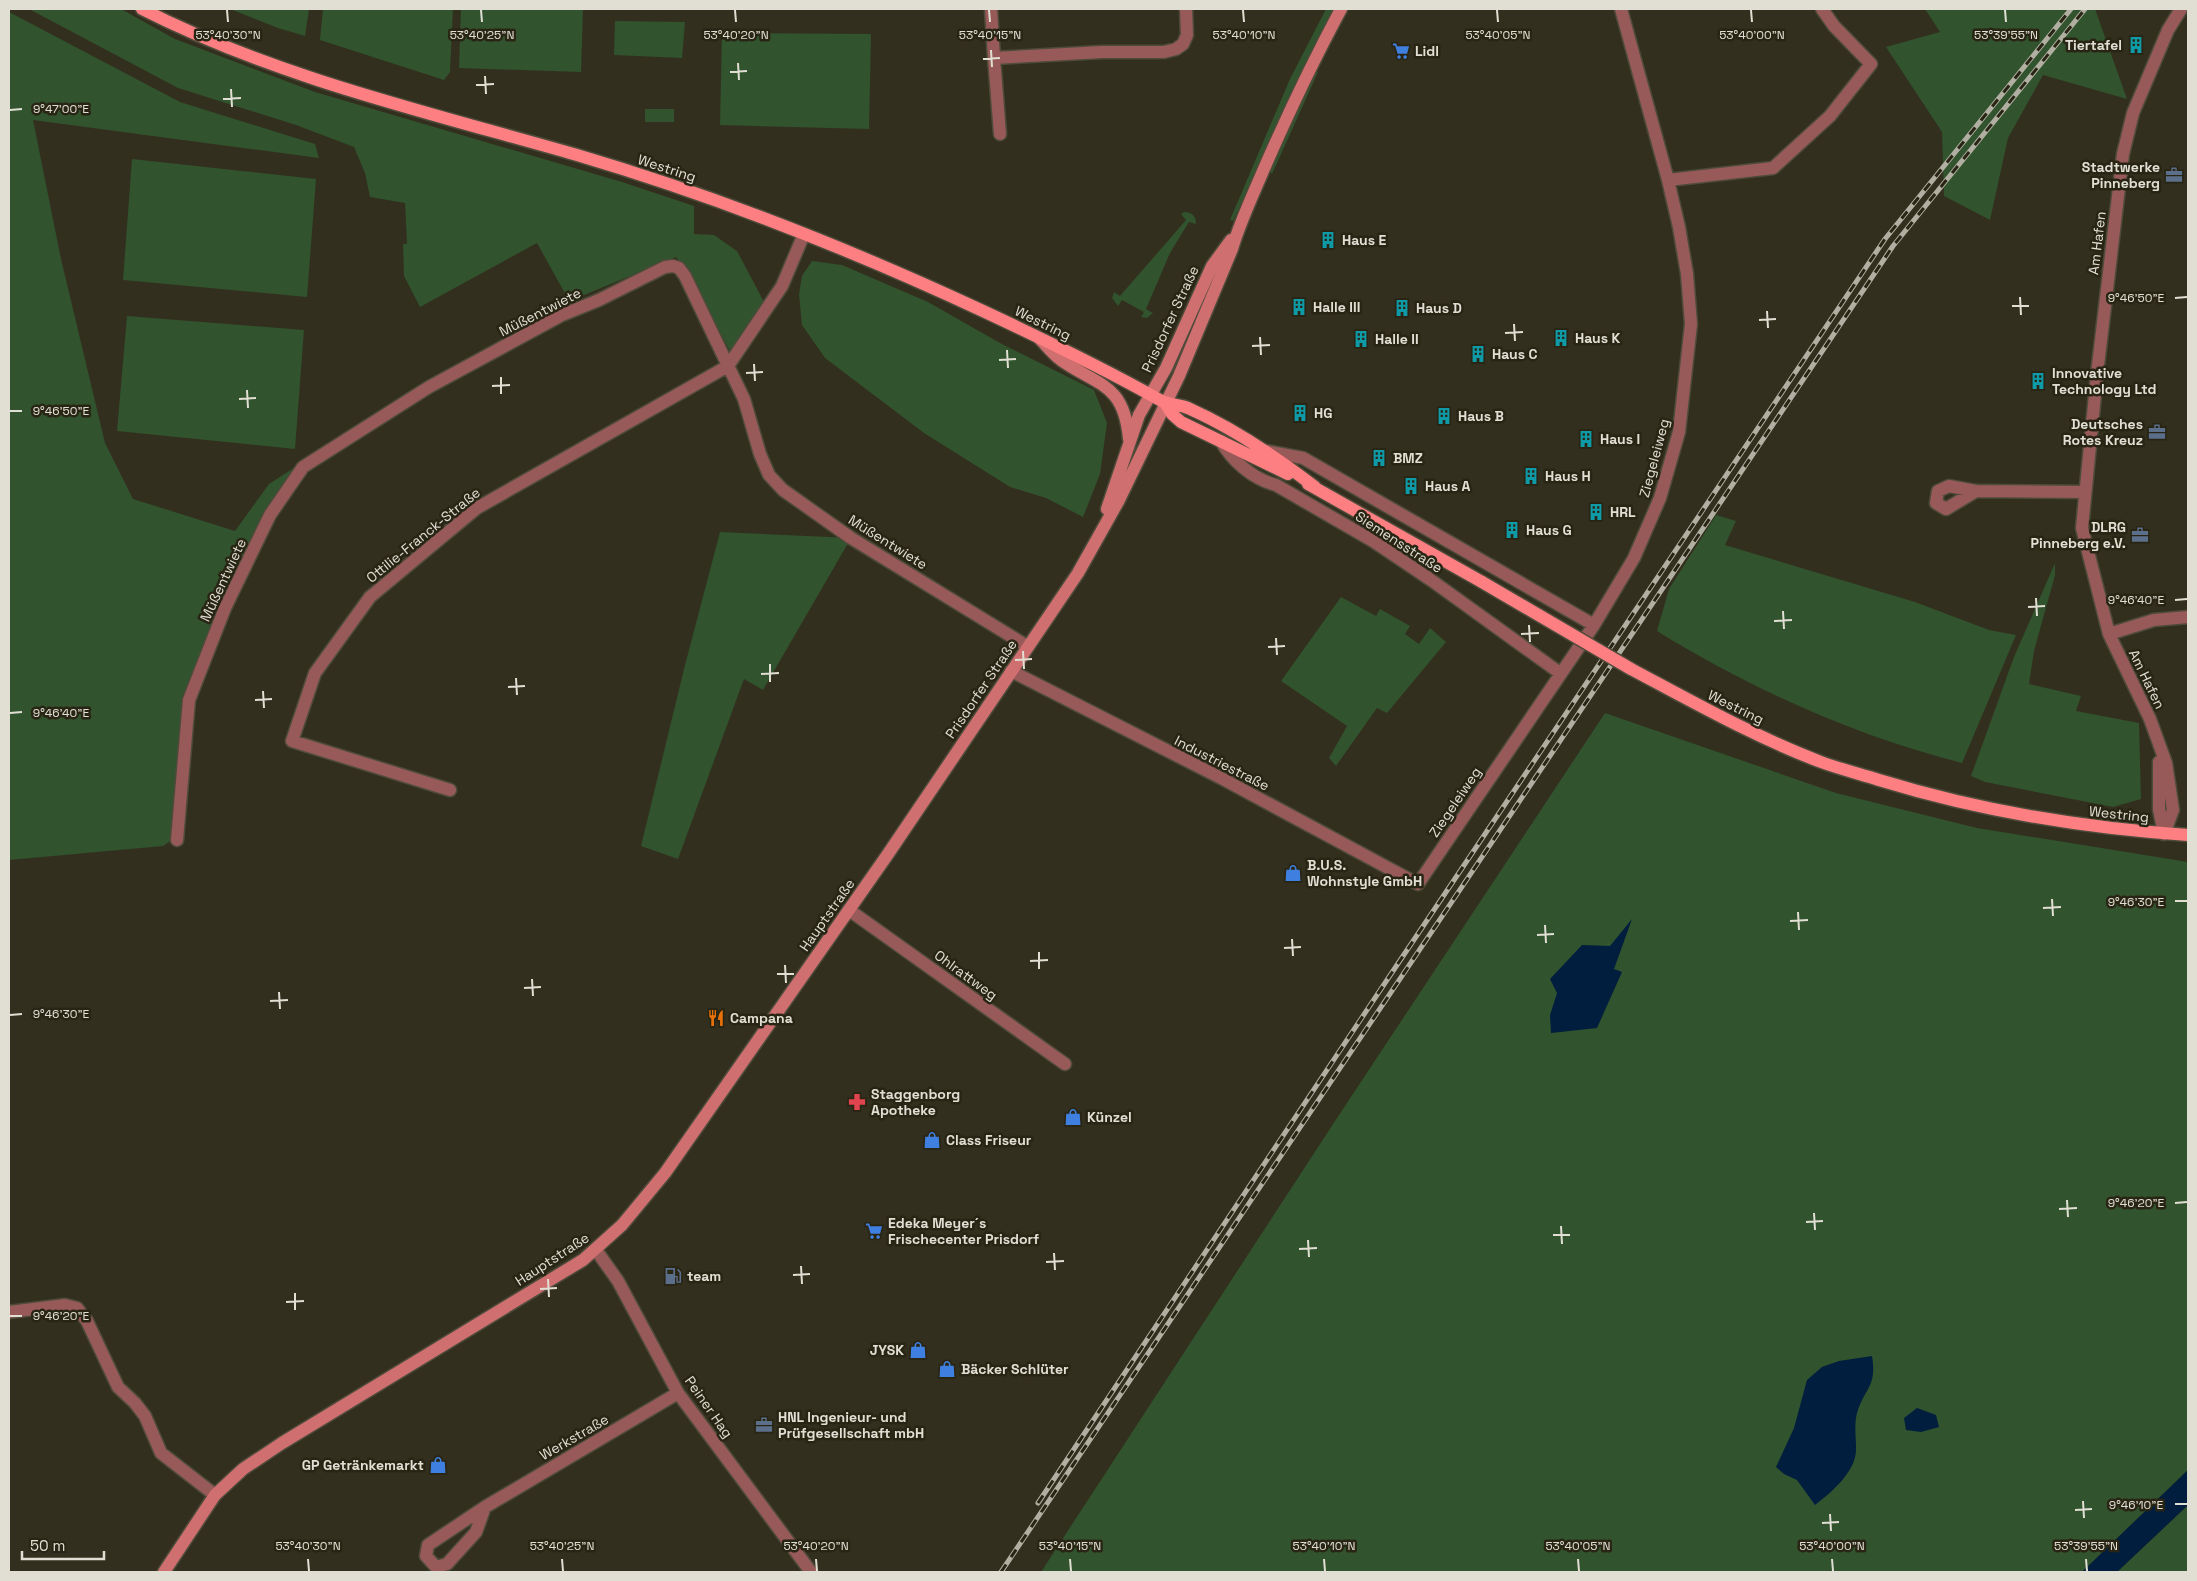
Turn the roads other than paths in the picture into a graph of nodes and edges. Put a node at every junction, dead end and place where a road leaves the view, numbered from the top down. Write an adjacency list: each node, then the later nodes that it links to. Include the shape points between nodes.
1 (142, 9): 12 (main road, Westring, via 203,37 295,72 644,176)
2 (991, 9): 8 (street)
3 (1186, 9): 8 (street, via 1187,35 1176,50)
4 (1342, 9): 11 (main road, Prisdorfer Straße, via 1309,70)
5 (1621, 9): 10 (street, Ziegeleiweg)
6 (1822, 9): 10 (street, via 1871,64 1830,116 1773,168)
7 (2181, 9): 22 (street, Am Hafen, via 2168,30 2133,113 2123,154)
8 (994, 58): 9 (street)
9 (1000, 134)
10 (1668, 180): 25 (street, Ziegeleiweg, via 1687,274 1691,324 1679,432 1648,528)
11 (1238, 230): 15 (main road, Prisdorfer Straße, via 1212,266 1166,368); 16 (main road, Prisdorfer Straße, via 1180,376)
12 (804, 234): 13 (main road, Westring, via 921,282); 14 (street, Ottilie-Franck-Straße, via 782,286)
13 (1037, 336): 15 (main road, Westring); 17 (main road, via 1060,360 1110,389 1124,412)
14 (728, 366): 27 (street, Müßentwiete, via 744,399 769,475 782,490 851,538); 30 (street, Ottilie-Franck-Straße, via 477,508 370,597 314,673 292,741); 33 (street, Müßentwiete, via 680,268 665,267 562,315 429,387 303,467 270,515 225,608 189,700)
15 (1150, 394): 16 (main road, Westring); 17 (main road, Prisdorfer Straße)
16 (1165, 403): 18 (main road, Westring, via 1181,422); 19 (main road, Westring, via 1187,407); 23 (main road, Prisdorfer Straße)
17 (1129, 440): 23 (main road, Prisdorfer Straße)
18 (1221, 441): 20 (main road, Westring); 29 (street, Siemensstraße, via 1228,454 1240,465 1373,541)
19 (1266, 450): 20 (main road, Westring); 25 (street, Siemensstraße, via 1304,458)
20 (1314, 487): 31 (main road, Westring, bridge, via 1631,669 1732,723 1822,762 1968,804 2026,816)
21 (1976, 490): 22 (street)
22 (2084, 492): 26 (street, Am Hafen, via 2082,528)
23 (1097, 539): 27 (main road, Prisdorfer Straße, via 1078,573)
24 (2188, 617): 26 (street, via 2154,620)
25 (1594, 626): 29 (street, Ziegeleiweg)
26 (2109, 634): 31 (street, Am Hafen, via 2150,719 2166,763 2173,810)
27 (1027, 646): 28 (main road, Prisdorfer Straße)
28 (1011, 671): 34 (main road, Prisdorfer Straße); 35 (street, Industriestraße, via 1221,778)
29 (1560, 673): 35 (street, Ziegeleiweg)
30 (450, 790)
31 (2164, 834): 32 (main road, Westring)
32 (2188, 835)
33 (177, 840)
34 (888, 854): 36 (main road, Hauptstraße)
35 (1418, 884)
36 (849, 910): 37 (street, Ohlrattweg); 38 (main road, Hauptstraße, via 664,1172 622,1225)
37 (1065, 1064)
38 (596, 1250): 40 (street, Peiner Hag, via 613,1272); 41 (main road, Hauptstraße, via 282,1443 243,1469)
39 (9, 1312): 41 (street, via 65,1305 77,1308 87,1321 118,1387 145,1416 161,1453)
40 (678, 1393): 42 (street, Werkstraße); 44 (street, Peiner Hag)
41 (215, 1495): 43 (main road, Hauptstraße)
42 (485, 1507): 42 (street, Werkstraße, via 428,1545 426,1556 436,1567 447,1564 476,1532)
43 (164, 1572)
44 (811, 1572)

